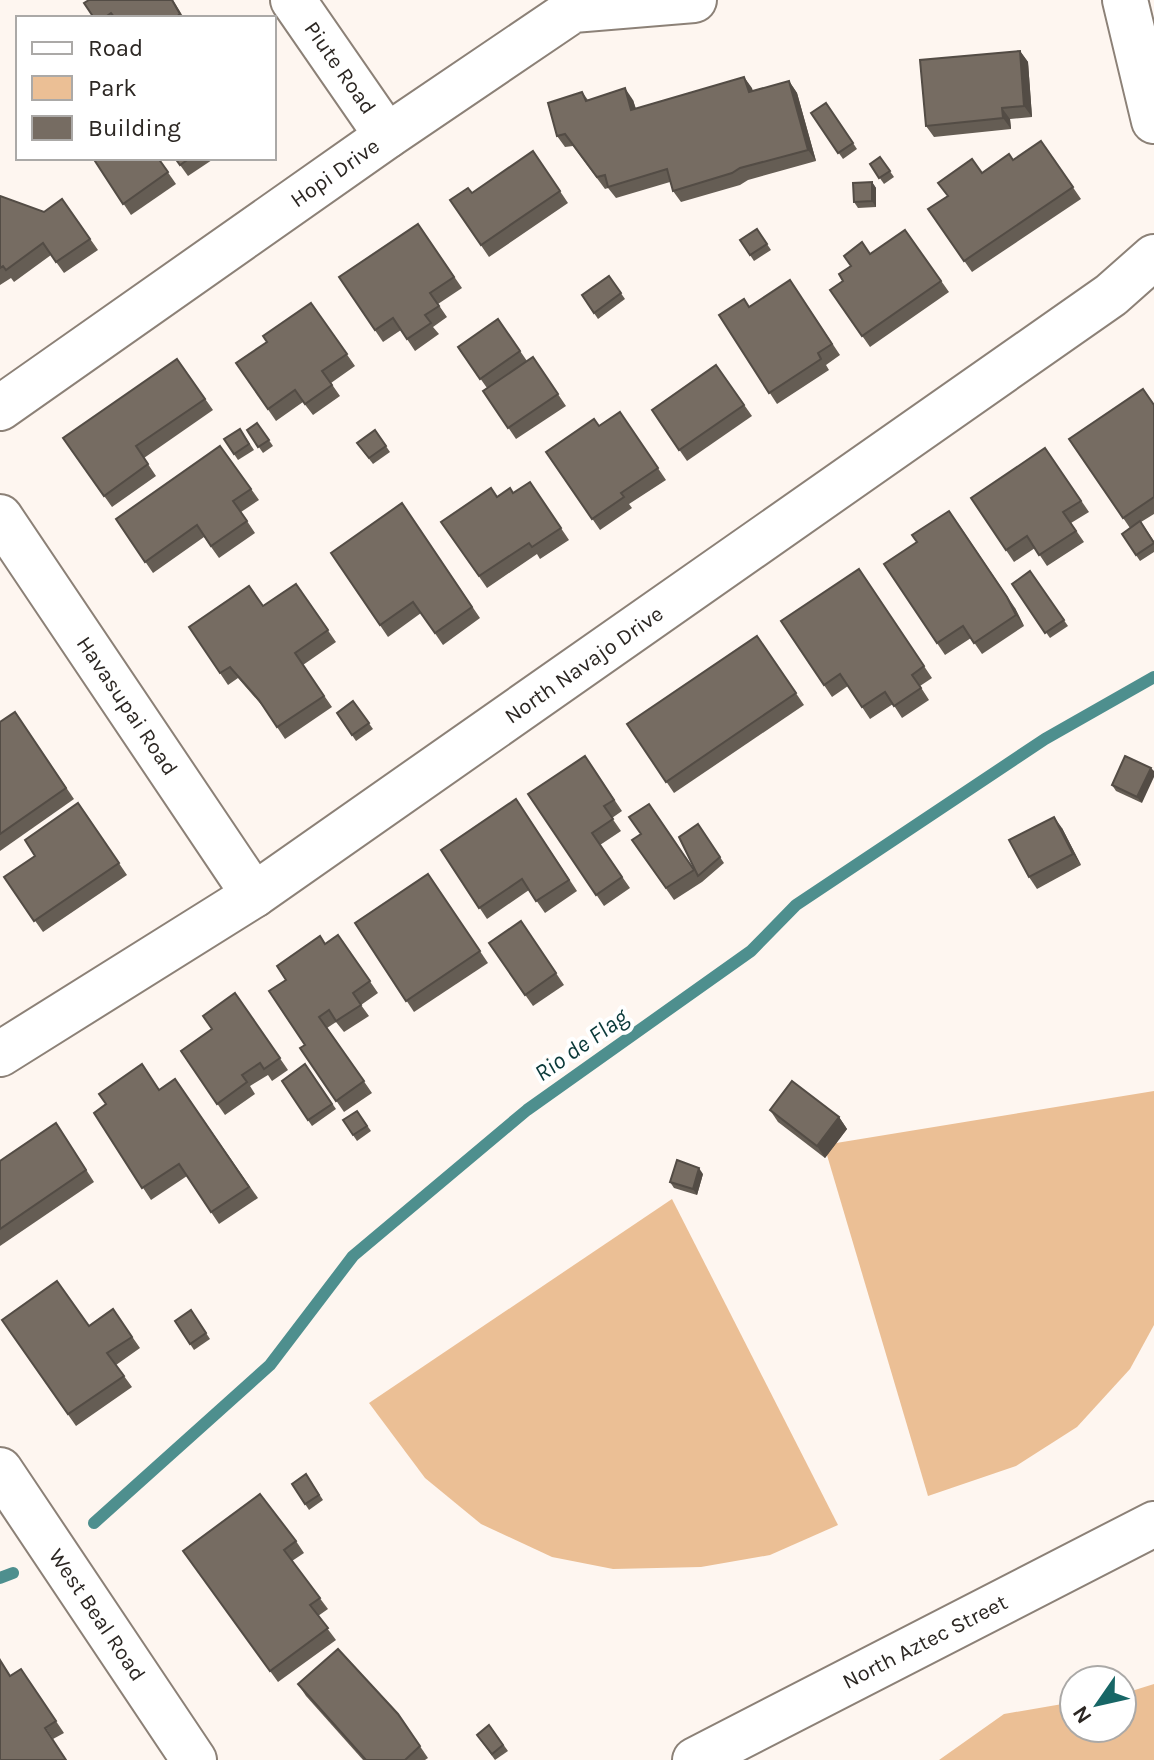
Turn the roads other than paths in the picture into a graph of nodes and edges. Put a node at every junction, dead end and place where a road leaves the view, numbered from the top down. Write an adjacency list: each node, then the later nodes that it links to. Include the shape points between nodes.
1 (293, 0): 6 (street, Piute Road)
2 (694, 0): 4 (street, Hopi Drive)
3 (1125, 0): 5 (street)
4 (572, 5): 6 (street, Hopi Drive)
5 (1154, 121)
6 (387, 136): 8 (street, Hopi Drive)
7 (1154, 257): 10 (street, North Navajo Drive, via 1111,295)
8 (0, 408)
9 (0, 517): 10 (street, Havasupai Road)
10 (254, 895): 11 (street, North Navajo Drive)
11 (0, 1054)
12 (0, 1470): 14 (street, West Beal Road)
13 (1154, 1524): 15 (street, North Aztec Street)
14 (194, 1760)
15 (695, 1760)

